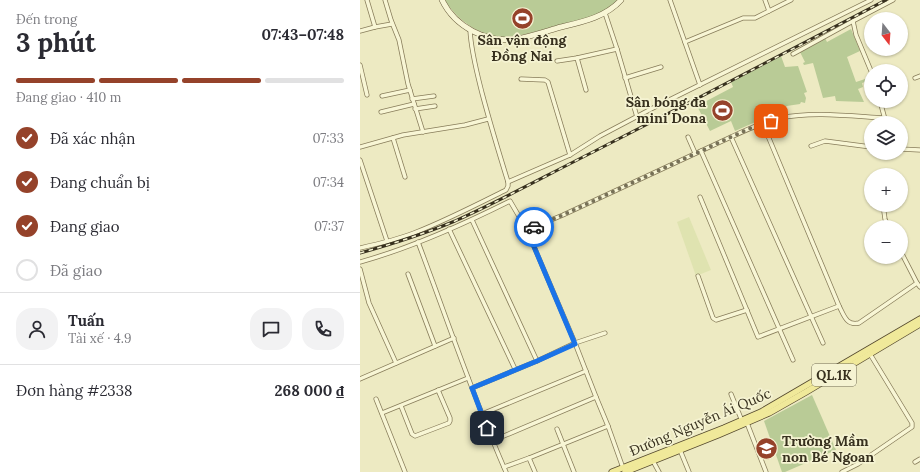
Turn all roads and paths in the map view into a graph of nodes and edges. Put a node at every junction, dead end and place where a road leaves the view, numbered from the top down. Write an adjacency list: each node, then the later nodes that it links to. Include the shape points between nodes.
1 (367, 0): 14 (street)
2 (385, 0): 13 (street)
3 (442, 0): 15 (street, via 459,22)
4 (621, 0): 11 (street)
5 (670, 0): 17 (street)
6 (765, 0): 10 (street)
7 (791, 0): 10 (street)
8 (871, 0): 29 (street)
9 (893, 0): 12 (street)
10 (769, 11): 17 (street, via 755,18 743,18)
11 (605, 13): 15 (street, via 592,19 517,39 491,37); 18 (street)
12 (853, 21): 19 (street); 22 (street, via 856,36)
13 (392, 24): 14 (street); 30 (street, via 399,40)
14 (375, 27): 16 (street)
15 (470, 30): 42 (street)
16 (360, 31)
17 (685, 42): 29 (street)
18 (617, 49): 20 (street); 26 (street)
19 (794, 54)
20 (577, 58): 21 (street); 31 (street)
21 (557, 61)
22 (868, 64)
23 (360, 65): 32 (street)
24 (661, 67): 26 (street)
25 (920, 76): 27 (street)
26 (625, 78): 41 (street)
27 (915, 78)
28 (521, 79): 55 (street, via 548,82)
29 (700, 85): 41 (street)
30 (410, 90): 33 (street); 35 (street)
31 (586, 90)
32 (367, 95)
33 (382, 96)
34 (434, 96): 35 (street)
35 (412, 99): 36 (street)
36 (414, 104): 38 (street); 39 (street)
37 (435, 106): 38 (street)
38 (415, 109): 44 (street)
39 (381, 112)
40 (864, 116): 43 (street, via 793,116)
41 (637, 117): 55 (street)
42 (488, 119): 44 (street); 58 (street)
43 (763, 124): 46 (street); 72 (street)
44 (423, 132): 47 (street)
45 (688, 137): 54 (street)
46 (731, 137): 53 (street); 74 (street)
47 (393, 138): 50 (street); 57 (street)
48 (811, 146): 49 (street, via 825,141)
49 (864, 146)
50 (360, 147)
51 (908, 149): 52 (street)
52 (920, 150)
53 (701, 151): 54 (street); 77 (street)
54 (695, 153): 62 (street)
55 (570, 154): 58 (street)
56 (360, 163): 63 (street)
57 (405, 177)
58 (508, 182): 63 (street, via 506,190 446,220)
59 (700, 197): 73 (street)
60 (472, 220): 61 (street); 62 (street, via 510,201); 85 (street)
61 (449, 229): 64 (street); 87 (street)
62 (527, 230): 80 (street)
63 (387, 241): 65 (street)
64 (418, 242): 66 (street); 79 (street)
65 (360, 248)
66 (360, 262)
67 (908, 264): 71 (street)
68 (360, 269): 86 (street, via 369,303)
69 (408, 274): 82 (street)
70 (698, 276): 73 (street, via 713,318 716,320)
71 (919, 285): 72 (street, via 859,323 854,324 846,320)
72 (838, 306): 74 (street)
73 (747, 310): 77 (street, via 758,337)
74 (810, 317): 77 (street); 81 (street)
75 (920, 319): 99 (main road, Đường Nguyễn Ái Quốc / QL.1K)
76 (920, 324): 83 (main road, Đường Nguyễn Ái Quốc / QL.1K)
77 (780, 329): 84 (street)
78 (605, 333): 80 (street)
79 (454, 338): 82 (street); 89 (street)
80 (575, 344): 85 (street); 88 (street)
81 (823, 344)
82 (435, 346): 86 (street)
83 (870, 354): 99 (main road, Đường Nguyễn Ái Quốc / QL.1K, via 784,404); 119 (street, via 912,426 858,464)
84 (793, 360)
85 (537, 361): 87 (street)
86 (396, 363): 90 (street)
87 (515, 369): 91 (street)
88 (586, 371): 94 (street); 98 (street)
89 (468, 378): 91 (street); 92 (street)
90 (360, 380)
91 (472, 388): 98 (street)
92 (438, 390): 96 (street); 96 (street, via 450,418 449,423 414,436)
93 (731, 394): 99 (street)
94 (596, 397): 100 (street); 102 (street)
95 (376, 399): 97 (street)
96 (401, 406): 97 (street)
97 (382, 413): 111 (street)
98 (482, 414): 102 (street)
99 (745, 422): 104 (main road, Đường Nguyễn Ái Quốc / QL.1K); 110 (main road, Đường Nguyễn Ái Quốc / QL.1K); 118 (street)
100 (608, 426): 103 (street); 110 (street)
101 (557, 429): 103 (street)
102 (492, 441): 109 (street)
103 (562, 444): 105 (street); 114 (street)
104 (680, 450): 107 (main road, Đường Nguyễn Ái Quốc / QL.1K); 117 (street)
105 (529, 458): 109 (street); 113 (street)
106 (920, 459): 108 (street)
107 (653, 461): 110 (main road, Đường Nguyễn Ái Quốc / QL.1K); 116 (street)
108 (915, 462)
109 (504, 468): 112 (street)
110 (624, 470): 115 (main road, Đường Nguyễn Ái Quốc / QL.1K)
111 (405, 472)
112 (506, 472)
113 (534, 472)
114 (574, 472)
115 (612, 472)
116 (659, 472)
117 (689, 472)
118 (766, 472)
119 (842, 472)

